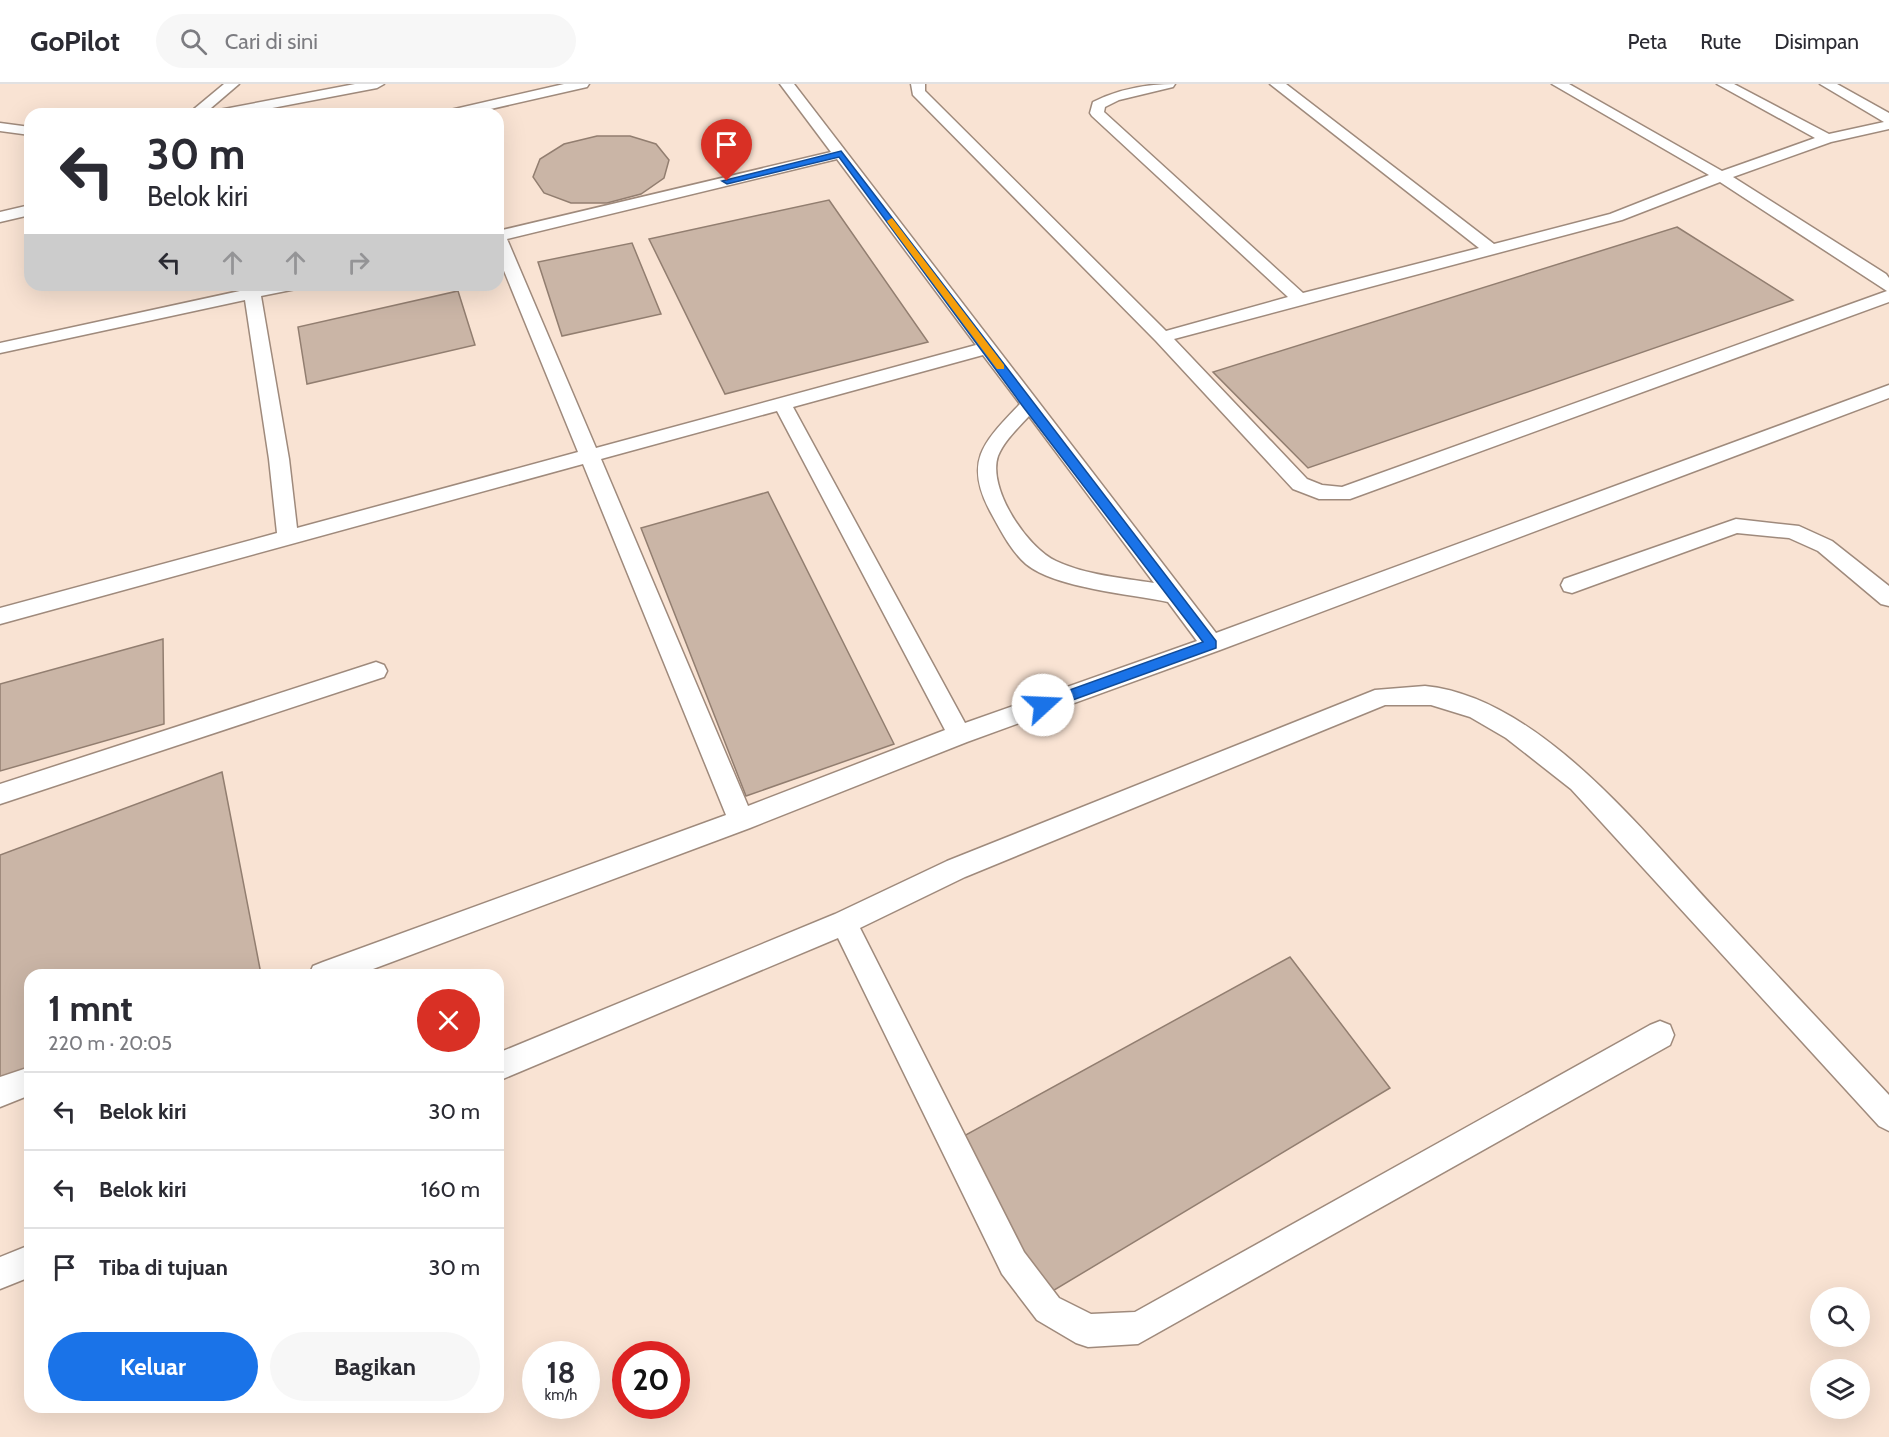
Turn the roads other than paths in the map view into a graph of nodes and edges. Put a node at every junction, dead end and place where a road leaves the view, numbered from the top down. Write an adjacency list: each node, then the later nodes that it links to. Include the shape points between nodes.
1 (232, 84): 11 (lane)
2 (378, 84): 12 (lane)
3 (582, 84): 13 (lane)
4 (787, 84): 19 (lane)
5 (918, 84): 31 (lane, via 918,92)
6 (1168, 84): 30 (lane, via 1114,97 1098,105 1097,113)
7 (1277, 84): 24 (lane)
8 (1558, 84): 20 (lane)
9 (1724, 84): 18 (lane)
10 (1827, 84): 14 (lane)
11 (202, 108)
12 (251, 108)
13 (476, 108)
14 (1889, 119)
15 (1889, 125): 18 (lane)
16 (0, 127): 17 (lane)
17 (24, 129)
18 (1827, 139): 20 (lane)
19 (841, 154): 23 (lane); 33 (lane)
20 (1721, 176): 24 (lane, via 1616,218); 26 (lane)
21 (24, 211): 22 (lane)
22 (0, 217)
23 (504, 235)
24 (1491, 249): 30 (lane)
25 (504, 250): 37 (lane)
26 (1889, 287)
27 (265, 291): 28 (lane)
28 (252, 294): 32 (lane); 38 (lane)
29 (1889, 296): 31 (lane, via 1343,494 1319,492 1300,484)
30 (1300, 299): 31 (lane)
31 (1162, 338)
32 (0, 348)
33 (987, 348): 35 (lane); 36 (lane)
34 (1889, 391): 43 (lane)
35 (782, 404): 37 (lane); 45 (lane)
36 (1028, 405): 40 (lane); 40 (lane, via 991,447 983,470 992,497 1017,538 1036,560 1065,572)
37 (590, 457): 38 (lane); 47 (lane)
38 (288, 538): 42 (lane)
39 (1572, 585): 41 (lane, via 1736,526 1792,531 1826,546)
40 (1174, 595): 43 (lane)
41 (1889, 598)
42 (0, 616)
43 (1212, 644): 45 (lane)
44 (376, 671): 46 (lane)
45 (959, 735): 47 (lane)
46 (0, 794)
47 (741, 820): 49 (lane)
48 (844, 923): 50 (lane, via 1013,1263 1048,1310 1088,1331 1138,1328); 51 (lane); 54 (lane, via 956,869 1383,696 1437,696 1485,711 1580,782)
49 (339, 969)
50 (1660, 1035)
51 (504, 1065)
52 (24, 1083): 53 (lane)
53 (0, 1092)
54 (1889, 1116)
55 (24, 1263): 56 (lane)
56 (0, 1273)

